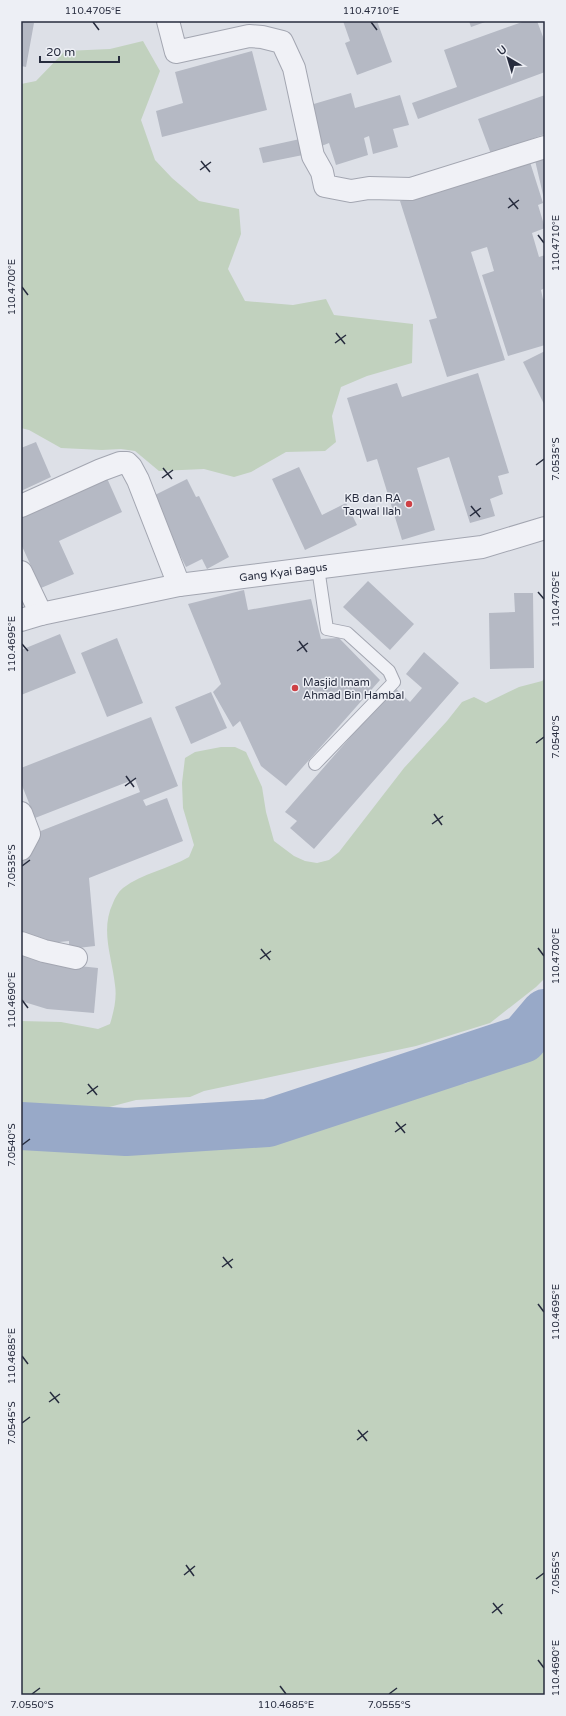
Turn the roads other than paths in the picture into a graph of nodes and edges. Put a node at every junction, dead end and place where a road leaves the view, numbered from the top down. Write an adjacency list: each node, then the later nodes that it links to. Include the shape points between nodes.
1 (168, 21): 3 (street, via 176,52 249,36)
2 (274, 21): 3 (street)
3 (282, 42): 4 (street, via 294,68 314,156 322,172 325,186 351,192 369,188 411,189)
4 (545, 147)
5 (21, 506): 9 (street, via 101,470 127,463 138,480)
6 (545, 528): 7 (street, Gang Kyai Bagus, via 482,547)
7 (318, 568): 9 (street, Gang Kyai Bagus); 11 (lane, via 327,629 347,633 389,671 394,682)
8 (21, 572): 10 (street)
9 (179, 585): 10 (street, Gang Kyai Bagus)
10 (31, 617)
11 (315, 764)
12 (21, 813): 13 (street, via 29,834)
13 (21, 849)
14 (21, 943): 15 (street)
15 (76, 958)

